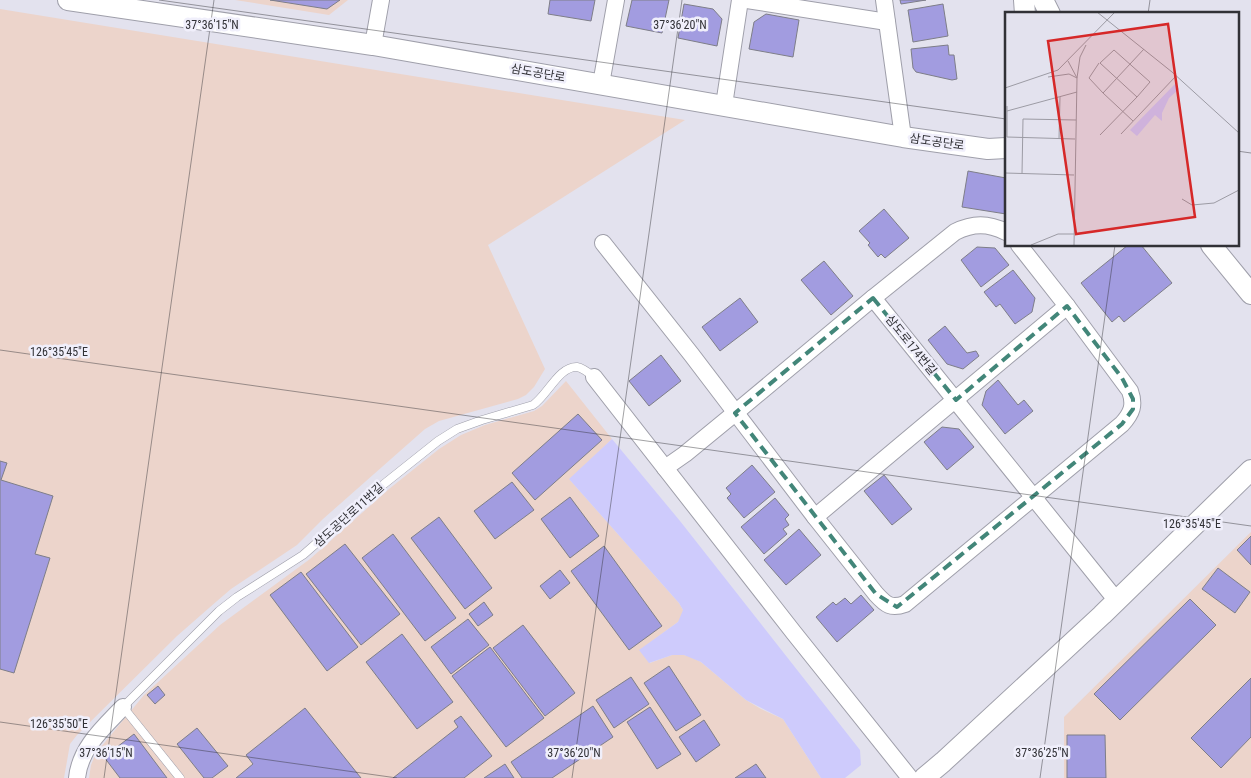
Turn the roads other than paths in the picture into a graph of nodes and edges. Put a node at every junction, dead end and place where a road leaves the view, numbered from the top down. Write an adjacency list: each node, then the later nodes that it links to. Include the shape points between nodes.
1 (68, 0): 10 (street, 삼도공단로)
2 (381, 0): 10 (street)
3 (616, 0): 11 (street)
4 (740, 0): 12 (street)
5 (747, 0): 9 (street)
6 (884, 0): 9 (street)
7 (1044, 0): 8 (street)
8 (1049, 12)
9 (887, 22): 14 (street)
10 (373, 45): 11 (street, 삼도공단로)
11 (602, 84): 12 (street, 삼도공단로)
12 (724, 105): 14 (street, 삼도공단로)
13 (1005, 135): 15 (street)
14 (903, 137): 15 (street, 삼도공단로)
15 (1000, 151)
16 (1005, 232): 21 (street, via 980,225 955,232)
17 (603, 244): 25 (street)
18 (1020, 246): 22 (street)
19 (1216, 252): 20 (street)
20 (1251, 294)
21 (873, 298): 24 (street, 삼도로174번길); 25 (street)
22 (1066, 306): 24 (street); 28 (street, via 1122,378 1133,399 1133,408 1122,424)
23 (594, 377): 26 (street); 31 (lane, 삼도공단로11번길, via 584,370 570,368 533,405 457,429 438,441 303,555 219,611)
24 (956, 400): 28 (street, 삼도로174번길); 29 (street)
25 (735, 414): 26 (street); 29 (street)
26 (665, 468): 34 (street)
27 (1251, 470): 30 (street)
28 (1032, 497): 29 (street, via 906,604 897,607 882,601); 30 (street, 삼도로174번길)
29 (815, 517)
30 (1117, 601): 35 (street)
31 (123, 707): 32 (street, 삼도공단로11번길, via 101,729 84,753); 33 (lane)
32 (77, 778)
33 (180, 778)
34 (910, 778)
35 (924, 778)

